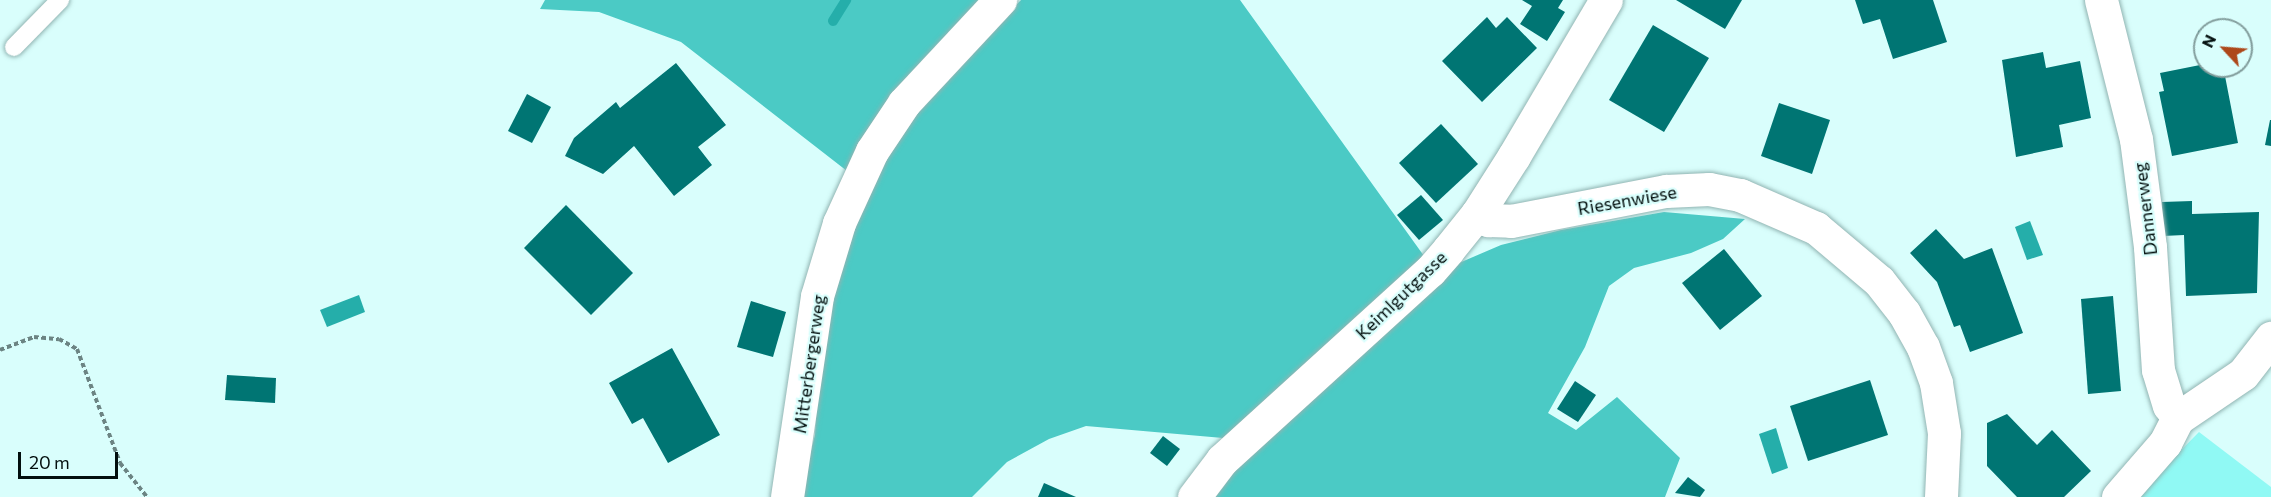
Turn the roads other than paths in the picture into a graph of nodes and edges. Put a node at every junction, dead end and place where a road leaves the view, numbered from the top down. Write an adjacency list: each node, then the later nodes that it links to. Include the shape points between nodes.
1 (60, 0): 5 (lane)
2 (1000, 0): 9 (street, Mitterbergerweg, via 904,103 872,151 839,223 817,296)
3 (1606, 0): 6 (street, Keimlgutgasse)
4 (2101, 0): 8 (street, Dannerweg, via 2136,139 2150,247 2158,370 2169,405)
5 (15, 47)
6 (1477, 214): 10 (street, Keimlgutgasse, via 1430,272 1222,460); 11 (street, Riesenwiese, via 1488,220 1511,221 1666,191 1709,189 1740,195 1816,228 1879,281 1923,347 1936,382 1944,433)
7 (2271, 338): 8 (street, via 2243,374)
8 (2178, 418): 12 (street, via 2165,443)
9 (787, 497)
10 (1194, 497)
11 (1941, 497)
12 (2118, 497)

